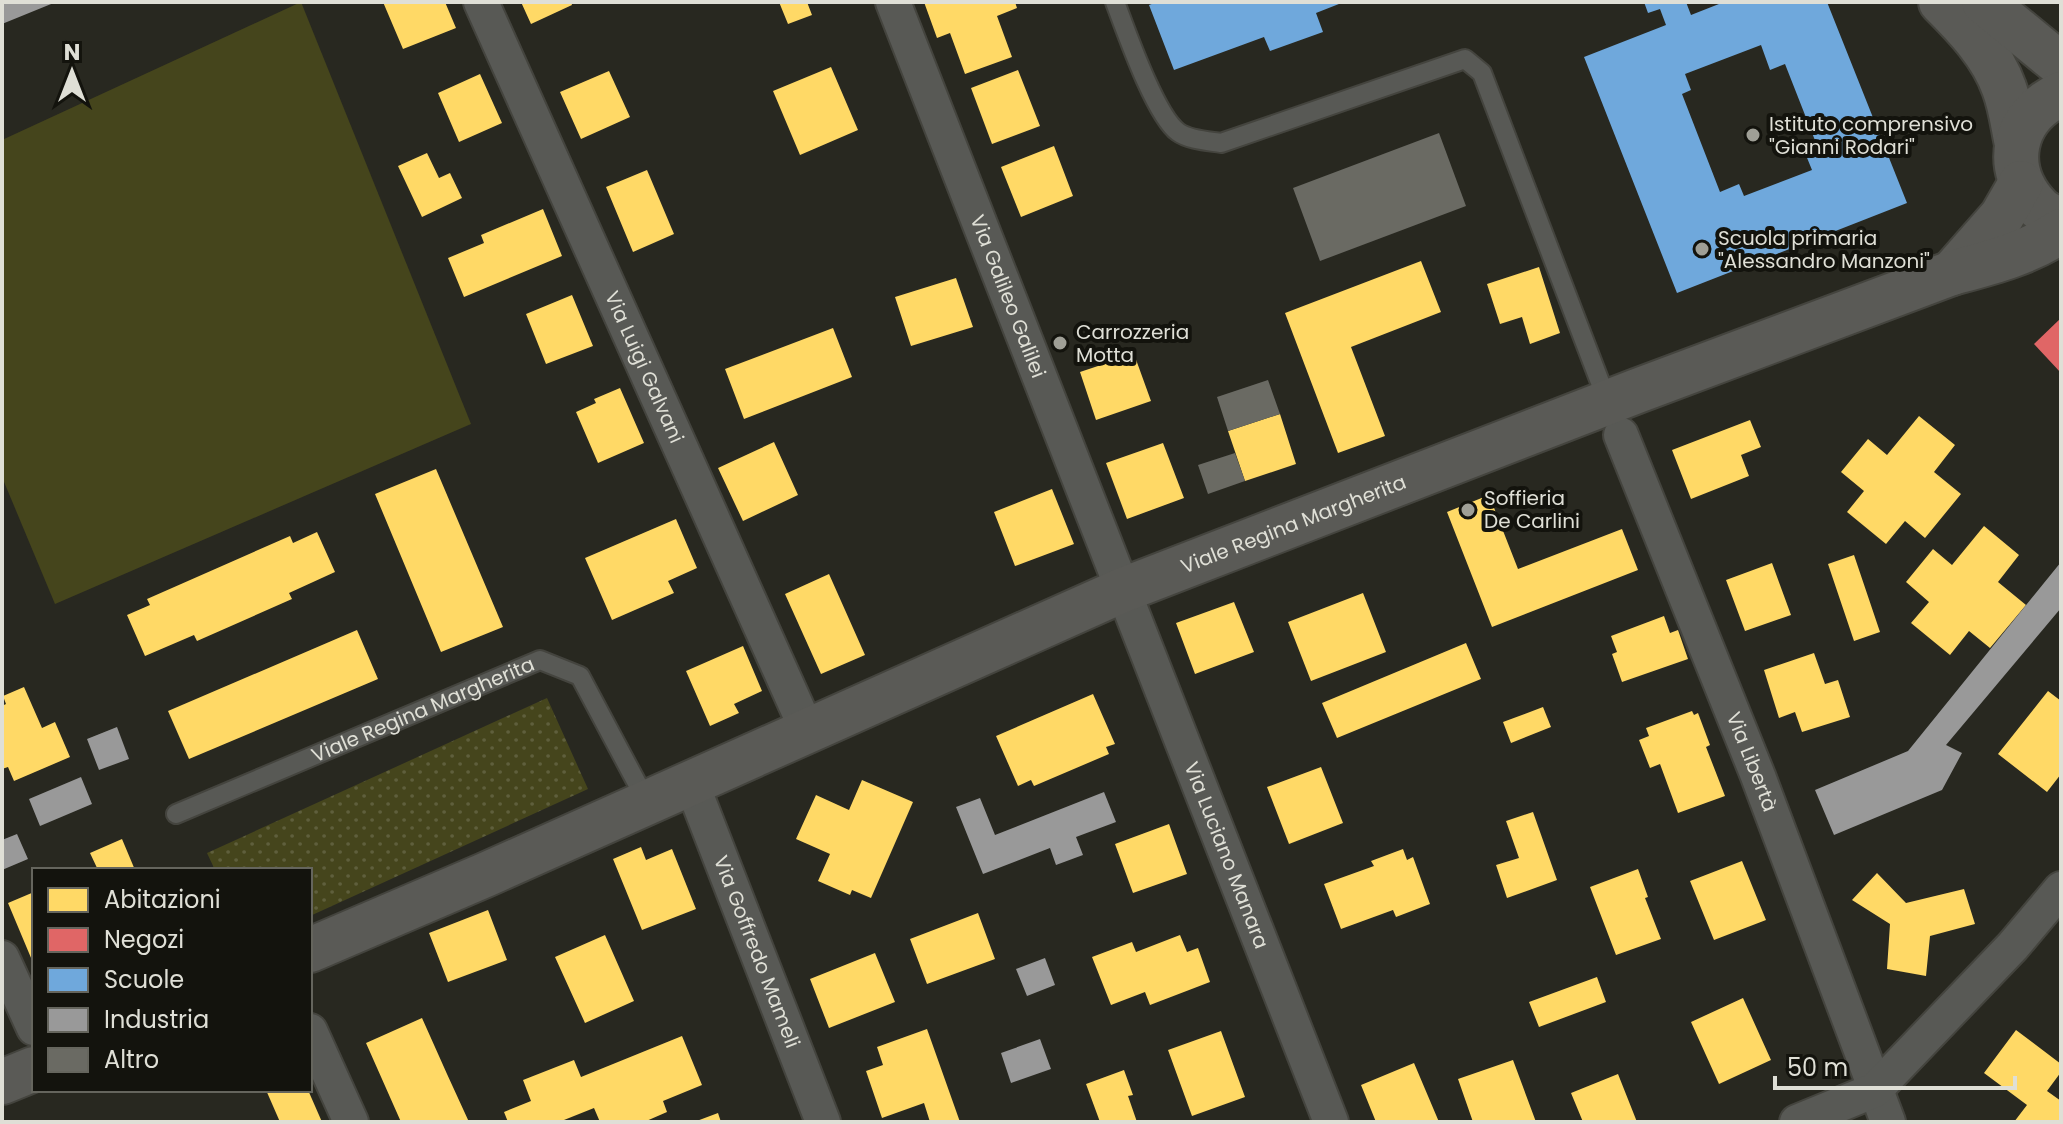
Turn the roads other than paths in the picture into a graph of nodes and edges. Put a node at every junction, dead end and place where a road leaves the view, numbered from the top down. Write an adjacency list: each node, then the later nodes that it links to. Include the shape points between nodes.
1 (481, 2): 14 (street, Via Luigi Galvani)
2 (893, 2): 13 (street, Via Galileo Galilei)
3 (1115, 2): 12 (lane, via 1158,105 1179,133 1209,141 1221,143 1465,59 1482,73)
4 (1941, 2): 8 (street, via 1970,31 2004,88)
5 (1984, 2): 6 (street)
6 (2061, 65)
7 (2061, 94): 8 (street, Viale Regina Margherita, via 2046,100 2025,122)
8 (2019, 164): 9 (street, via 2041,210); 11 (street, Viale Regina Margherita, via 2002,216)
9 (2061, 221)
10 (2061, 231): 11 (street, Viale Regina Margherita, via 1995,261)
11 (1952, 273): 12 (street, Viale Regina Margherita)
12 (1615, 419): 13 (street, Viale Regina Margherita); 25 (street, Via Libertà, via 1758,776)
13 (1123, 590): 14 (street, Viale Regina Margherita); 28 (street, Via Luciano Manara)
14 (807, 730): 15 (street, Viale Regina Margherita)
15 (691, 782): 16 (street, Viale Regina Margherita); 27 (street, Via Goffredo Mameli)
16 (647, 802): 17 (lane, Viale Regina Margherita, via 580,676 540,660); 19 (street, Viale Regina Margherita)
17 (176, 814)
18 (2061, 889): 25 (street)
19 (312, 949)
20 (2, 958): 21 (street)
21 (32, 1024)
22 (312, 1035): 26 (street)
23 (32, 1070): 24 (street)
24 (2, 1082)
25 (1875, 1090): 29 (street); 30 (street, Via Libertà)
26 (351, 1122)
27 (823, 1122)
28 (1331, 1122)
29 (1797, 1122)
30 (1888, 1122)

